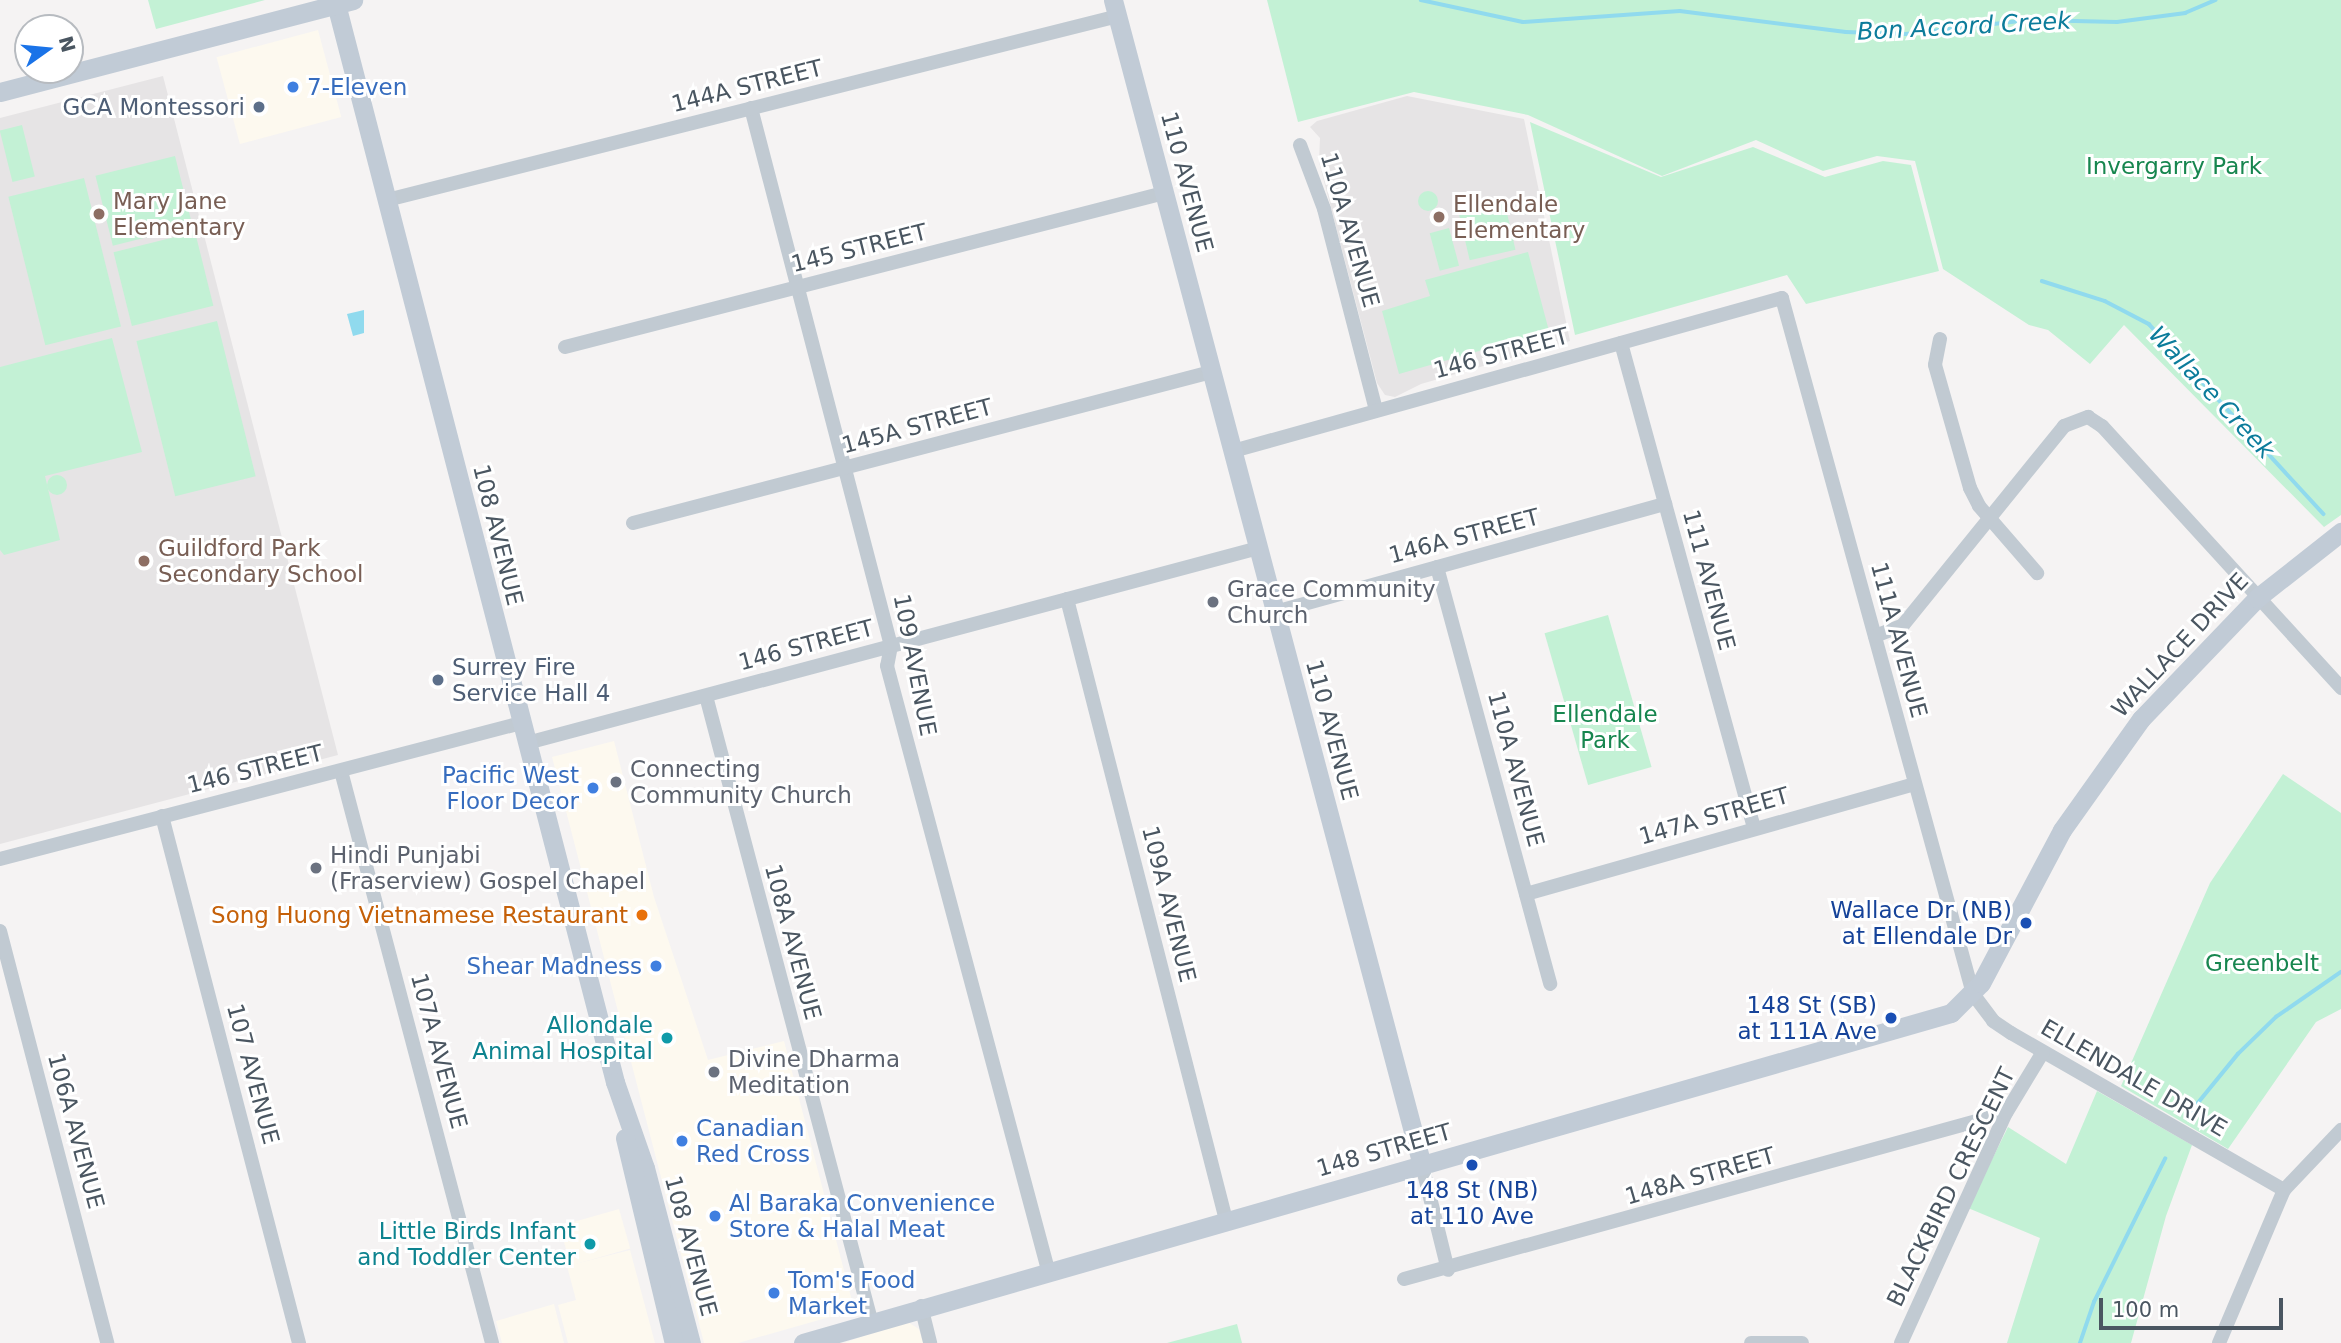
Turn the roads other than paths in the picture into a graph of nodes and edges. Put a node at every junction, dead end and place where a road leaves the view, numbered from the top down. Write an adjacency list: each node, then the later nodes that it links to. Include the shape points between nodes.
1 (341, 1): 3 (street); 7 (street, 108 AVENUE)
2 (1115, 8): 4 (street, 144A STREET); 6 (street, 110 AVENUE)
3 (0, 92)
4 (751, 108): 7 (street, 144A STREET); 8 (street, 109 AVENUE)
5 (1300, 145): 14 (street, 110A AVENUE, via 1324,209)
6 (1164, 193): 8 (street, 145 STREET); 13 (street, 110 AVENUE)
7 (387, 200): 31 (street, 108 AVENUE)
8 (799, 287): 12 (street, 145 STREET); 16 (street, 109 AVENUE)
9 (1782, 298): 11 (street, 146 STREET); 27 (street, 111A AVENUE)
10 (1940, 339): 18 (street, via 1936,365 1967,482)
11 (1622, 343): 14 (street, 146 STREET); 17 (street, 111 AVENUE)
12 (565, 347)
13 (1211, 372): 15 (street, 110 AVENUE); 16 (street, 145A STREET)
14 (1376, 410): 15 (street, 146 STREET)
15 (1233, 451): 21 (street, 110 AVENUE)
16 (846, 468): 19 (street, 145A STREET); 28 (street, 109 AVENUE)
17 (1665, 504): 22 (street, 146A STREET); 36 (street, 111 AVENUE)
18 (1990, 520): 23 (street); 24 (street, via 2075,418 2088,417 2102,426); 27 (street, via 1903,625)
19 (633, 523)
20 (2341, 532): 24 (street, WALLACE DRIVE)
21 (1259, 548): 25 (street, 146 STREET); 26 (street, 110 AVENUE)
22 (1437, 567): 26 (street, 146A STREET); 38 (street, 110A AVENUE)
23 (2037, 573)
24 (2257, 598): 29 (street); 41 (street, WALLACE DRIVE, via 2170,685 2088,789 2036,874)
25 (1067, 599): 28 (street, 146 STREET); 48 (street, 109A AVENUE)
26 (1275, 612): 46 (street, 110 AVENUE)
27 (1875, 636): 34 (street, 111A AVENUE)
28 (891, 646): 30 (street, 146 STREET); 49 (street, 109 AVENUE, via 887,666)
29 (2341, 688)
30 (706, 696): 32 (street, 146 STREET); 53 (street, 108A AVENUE)
31 (522, 723): 32 (street, 108 AVENUE); 33 (street, 146 STREET)
32 (527, 743): 43 (street, 108 AVENUE)
33 (341, 771): 35 (street, 146 STREET); 56 (street, 107A AVENUE)
34 (1914, 784): 36 (street, 147A STREET); 41 (street, 111A AVENUE)
35 (162, 817): 37 (street, 146 STREET); 55 (street, 107 AVENUE)
36 (1754, 828): 38 (street, 147A STREET)
37 (0, 859)
38 (1526, 894): 40 (street, 110A AVENUE)
39 (0, 931): 54 (street, 106A AVENUE)
40 (1550, 984)
41 (1973, 994): 42 (street, ELLENDALE DRIVE, via 1993,1021); 46 (street, 148 STREET, via 1951,1013 1926,1023)
42 (2043, 1052): 44 (street, BLACKBIRD CRESCENT); 47 (street, ELLENDALE DRIVE)
43 (615, 1082): 57 (street, 108 AVENUE, via 630,1171); 58 (street, 108 AVENUE, via 645,1168)
44 (2006, 1114): 50 (street, 148A STREET); 63 (street, BLACKBIRD CRESCENT)
45 (2341, 1130): 47 (street)
46 (1422, 1165): 48 (street, 148 STREET); 50 (street, 110 AVENUE)
47 (2284, 1190): 64 (street)
48 (1226, 1220): 49 (street, 148 STREET)
49 (1048, 1270): 52 (street, 148 STREET)
50 (1448, 1270): 51 (street, 148A STREET)
51 (1404, 1279)
52 (921, 1307): 53 (street, 148 STREET); 60 (street)
53 (871, 1320): 59 (street, 148 STREET)
54 (107, 1343)
55 (299, 1343)
56 (492, 1343)
57 (674, 1343)
58 (691, 1343)
59 (803, 1343)
60 (930, 1343)
61 (1751, 1343): 62 (street)
62 (1802, 1343)
63 (1901, 1343)
64 (2219, 1343)

